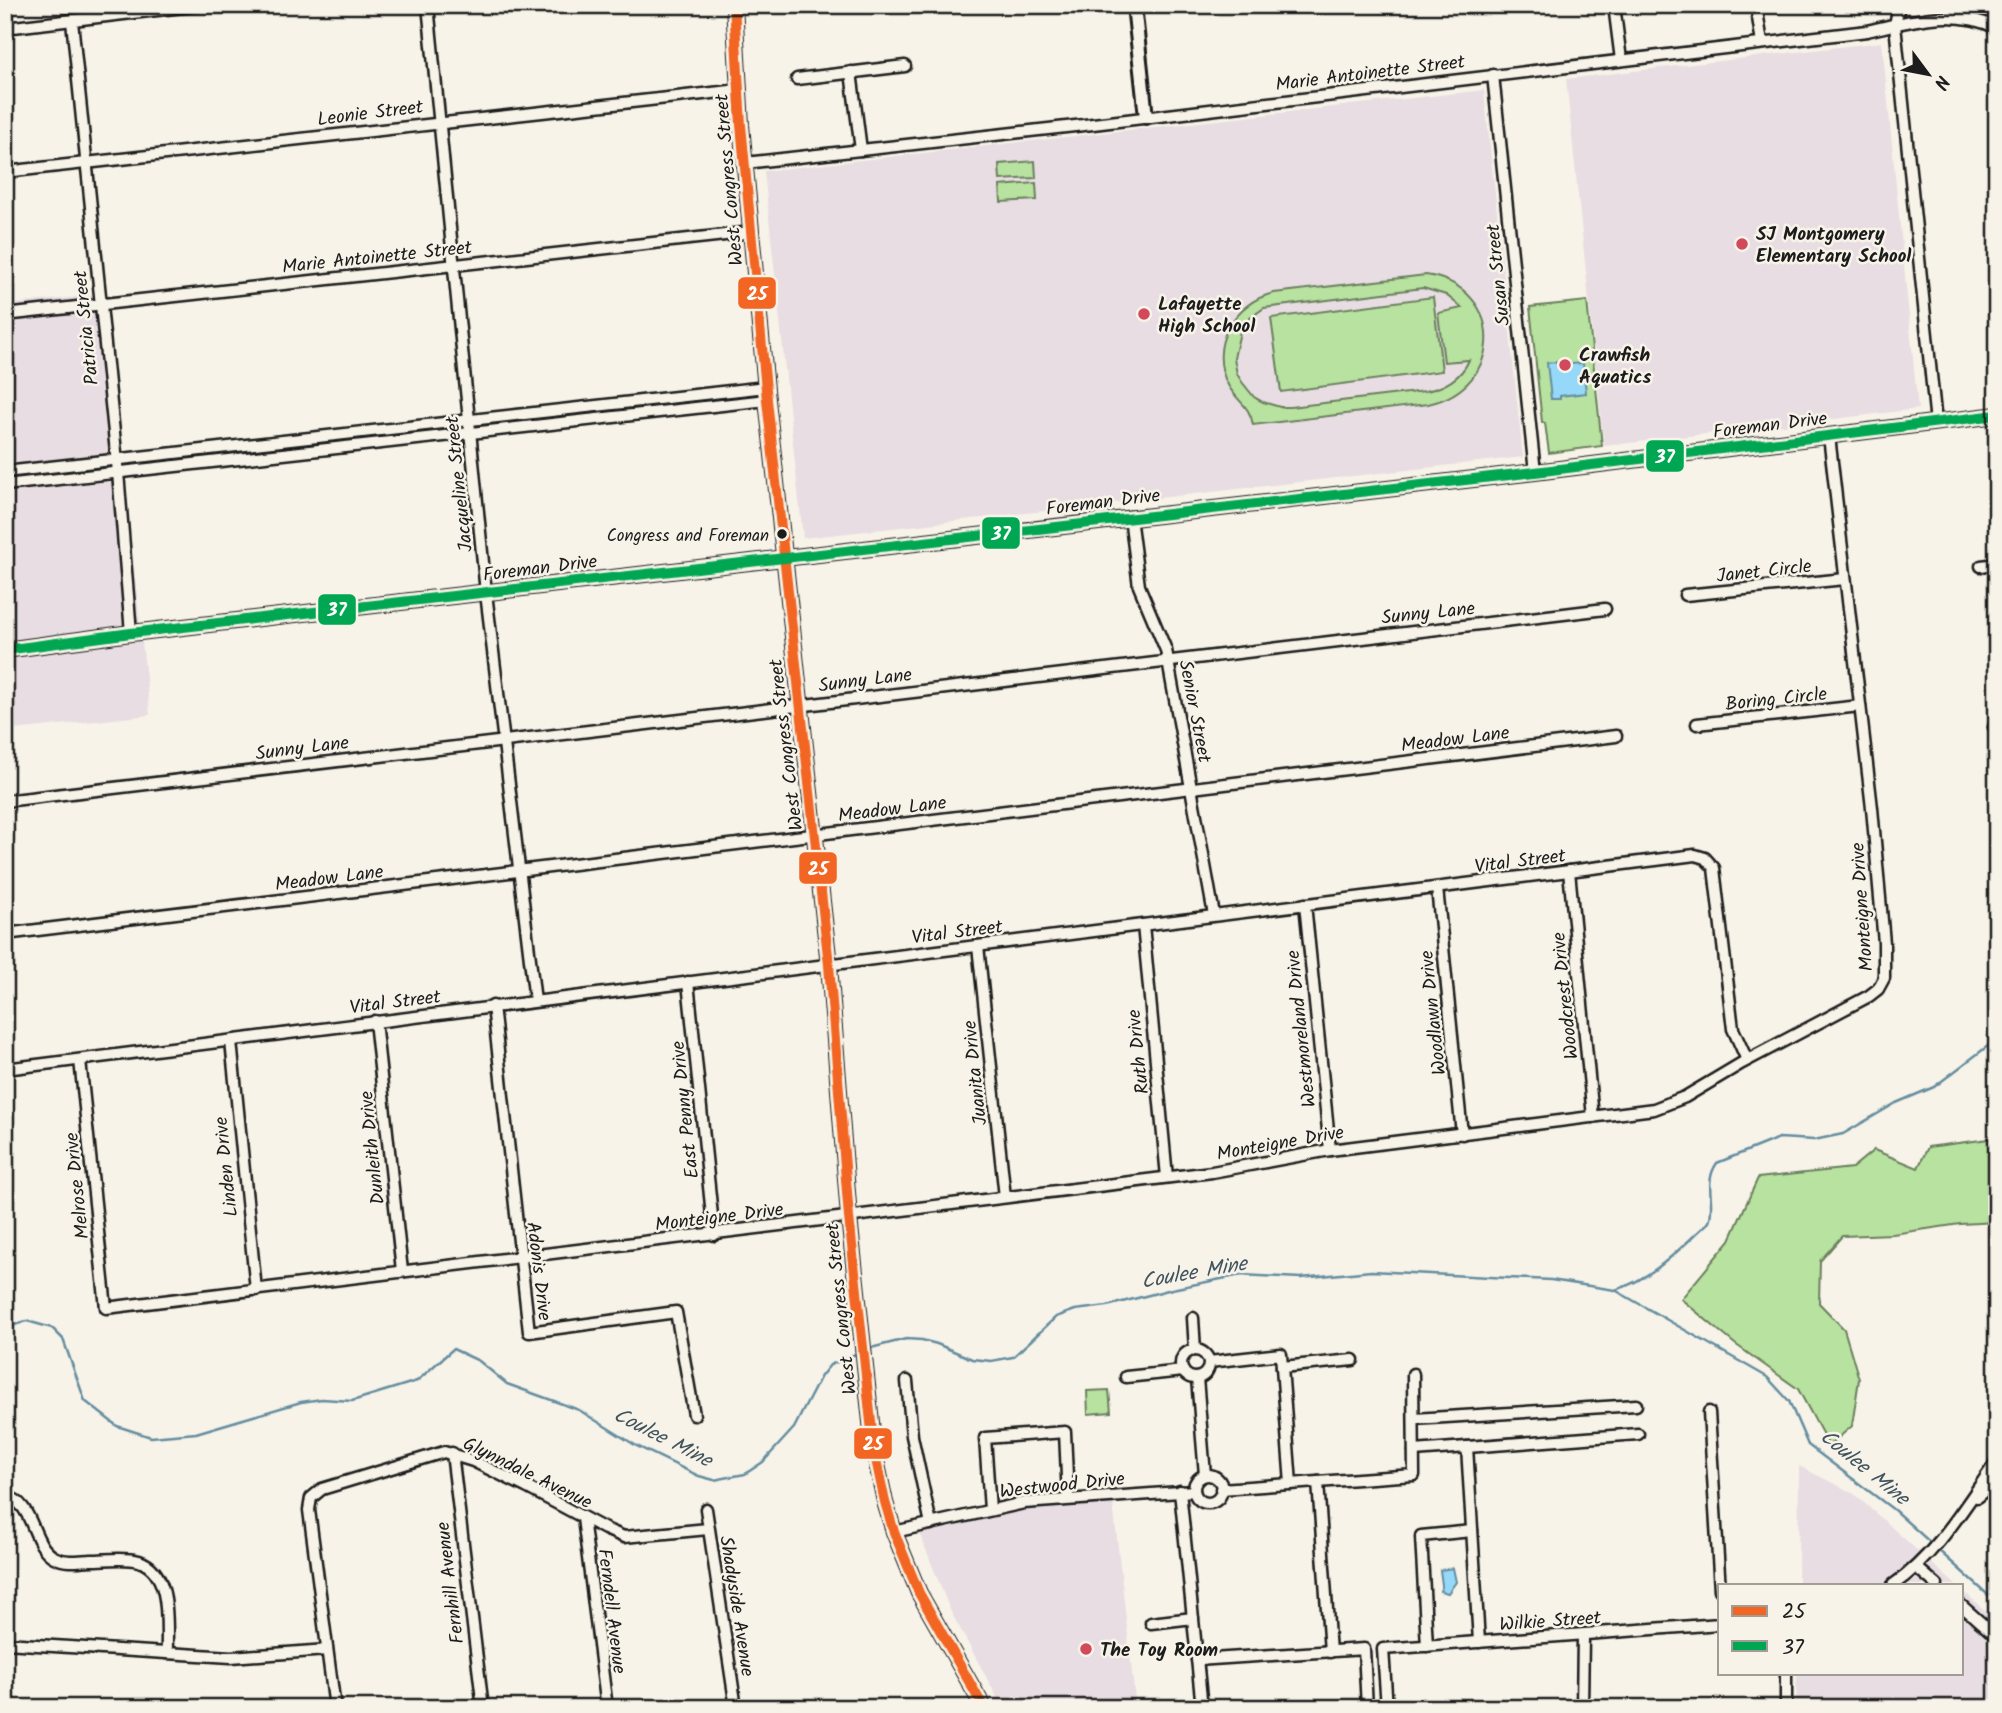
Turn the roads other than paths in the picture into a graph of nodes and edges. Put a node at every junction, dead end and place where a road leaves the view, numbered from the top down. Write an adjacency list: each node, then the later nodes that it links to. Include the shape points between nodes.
1 (201, 5): 9 (street)
2 (428, 5): 21 (street, Jacqueline Street)
3 (734, 5): 19 (street, West Congress Street)
4 (1134, 5): 20 (street)
5 (1614, 5): 14 (street)
6 (1756, 5): 13 (street)
7 (1899, 5): 10 (street)
8 (1997, 14): 11 (street)
9 (72, 20): 12 (street); 23 (street, Patricia Street)
10 (1895, 25): 11 (street, Marie Antoinette Street, via 1956,16); 13 (street, Marie Antoinette Street); 39 (street)
11 (1995, 27)
12 (5, 28)
13 (1762, 43): 14 (street, Marie Antoinette Street)
14 (1621, 60): 17 (street, Marie Antoinette Street)
15 (905, 66): 16 (street)
16 (851, 72): 18 (street); 22 (street)
17 (1493, 75): 20 (street, Marie Antoinette Street); 51 (street, Susan Street)
18 (797, 79)
19 (739, 90): 21 (street, Leonie Street); 24 (street, West Congress Street)
20 (1146, 117): 22 (street, Marie Antoinette Street)
21 (438, 122): 23 (street, Leonie Street); 27 (street, Jacqueline Street)
22 (861, 150): 24 (street, Marie Antoinette Street)
23 (87, 162): 25 (street, Leonie Street); 28 (street, Patricia Street)
24 (745, 163): 26 (street, West Congress Street)
25 (5, 172)
26 (752, 232): 27 (street, Marie Antoinette Street); 30 (street, West Congress Street)
27 (453, 265): 28 (street, Marie Antoinette Street); 37 (street, Jacqueline Street)
28 (100, 305): 29 (street, Marie Antoinette Street); 46 (street, Patricia Street)
29 (5, 315)
30 (767, 394): 31 (street); 34 (street); 54 (street, West Congress Street)
31 (684, 396): 32 (street); 34 (street)
32 (652, 399): 33 (street); 35 (street)
33 (575, 408): 37 (street); 38 (street)
34 (685, 408): 35 (street)
35 (653, 412): 38 (street)
36 (1997, 415): 39 (street, Foreman Drive)
37 (468, 420): 40 (street); 41 (street, Jacqueline Street)
38 (577, 421): 41 (street)
39 (1936, 423): 42 (street, Foreman Drive)
40 (375, 430): 43 (street); 44 (street)
41 (470, 433): 43 (street); 58 (street, Jacqueline Street)
42 (1829, 436): 51 (street, Foreman Drive); 57 (street, Monteigne Drive)
43 (377, 443): 47 (street)
44 (239, 446): 45 (street); 47 (street)
45 (194, 451): 46 (street); 48 (street)
46 (116, 459): 49 (street); 50 (street, Patricia Street)
47 (241, 459): 48 (street)
48 (196, 464): 50 (street)
49 (5, 472)
50 (118, 472): 52 (street); 61 (street, Patricia Street)
51 (1535, 472): 53 (street, Foreman Drive)
52 (5, 485)
53 (1130, 517): 54 (street, Foreman Drive); 63 (street, Senior Street, via 1139,586)
54 (783, 559): 58 (street, Foreman Drive); 64 (street, West Congress Street)
55 (1997, 564): 56 (street)
56 (1981, 566)
57 (1845, 579): 59 (street, Janet Circle); 65 (street, Monteigne Drive)
58 (486, 593): 61 (street, Foreman Drive); 68 (street, Jacqueline Street)
59 (1685, 595)
60 (1605, 609): 63 (street, Sunny Lane)
61 (131, 633): 62 (street, Foreman Drive)
62 (5, 650)
63 (1168, 660): 64 (street, Sunny Lane); 69 (street, Senior Street)
64 (801, 704): 68 (street, Sunny Lane); 71 (street, West Congress Street)
65 (1860, 706): 66 (street, Boring Circle); 87 (street, Monteigne Drive, via 1884,978 1869,996)
66 (1697, 724)
67 (1616, 736): 69 (street, Meadow Lane)
68 (502, 741): 70 (street, Sunny Lane); 72 (street, Jacqueline Street)
69 (1192, 788): 71 (street, Meadow Lane); 76 (street, Senior Street)
70 (5, 800)
71 (815, 835): 72 (street, Meadow Lane); 80 (street, West Congress Street)
72 (518, 871): 78 (street, Meadow Lane); 82 (street, Jacqueline Street)
73 (1569, 871): 74 (street, Vital Street); 87 (street, Vital Street, via 1695,855 1710,862 1733,1029); 89 (street, Woodcrest Drive)
74 (1437, 888): 75 (street, Vital Street); 90 (street, Woodlawn Drive)
75 (1305, 904): 76 (street, Vital Street); 91 (street, Westmoreland Drive)
76 (1214, 915): 77 (street, Vital Street)
77 (1143, 925): 79 (street, Vital Street); 92 (street, Ruth Drive)
78 (5, 934)
79 (978, 946): 80 (street, Vital Street); 93 (street, Juanita Drive)
80 (829, 965): 81 (street, Vital Street); 94 (street, West Congress Street)
81 (688, 982): 82 (street, Vital Street); 95 (street, East Penny Drive)
82 (535, 1001): 83 (street, Vital Street)
83 (493, 1006): 84 (street, Vital Street); 96 (street, Adonis Drive)
84 (375, 1021): 85 (street, Vital Street); 97 (street, Dunleith Drive)
85 (230, 1041): 86 (street, Vital Street); 98 (street, Linden Drive)
86 (80, 1060): 88 (street, Vital Street); 99 (street, Melrose Drive)
87 (1747, 1060): 89 (street, Monteigne Drive, via 1670,1104)
88 (5, 1069)
89 (1594, 1117): 90 (street, Monteigne Drive)
90 (1462, 1134): 91 (street, Monteigne Drive)
91 (1330, 1150): 92 (street, Monteigne Drive)
92 (1167, 1177): 93 (street, Monteigne Drive)
93 (1005, 1197): 94 (street, Monteigne Drive)
94 (849, 1217): 95 (street, Monteigne Drive); 135 (street, West Congress Street, via 878,1476)
95 (715, 1235): 96 (street, Monteigne Drive)
96 (520, 1257): 97 (street, Monteigne Drive); 112 (street, Adonis Drive, via 529,1332 676,1312)
97 (402, 1271): 98 (street, Monteigne Drive)
98 (256, 1290): 99 (street, Monteigne Drive)
99 (106, 1308)
100 (1193, 1318): 101 (street)
101 (1195, 1350): 103 (street); 105 (street, via 1183,1357)
102 (1353, 1360): 104 (street)
103 (1209, 1362): 104 (street, via 1281,1354); 108 (street, via 1206,1372)
104 (1282, 1367): 122 (street)
105 (1183, 1371): 107 (street); 108 (street)
106 (1413, 1374): 113 (street)
107 (1126, 1377)
108 (1197, 1378): 119 (street)
109 (907, 1381): 132 (street, via 912,1436)
110 (1636, 1405): 113 (street)
111 (1709, 1412): 137 (street)
112 (694, 1415)
113 (1414, 1419): 116 (street)
114 (1638, 1434): 115 (street)
115 (1467, 1447): 116 (street); 134 (street)
116 (1414, 1451): 121 (street, via 1414,1475)
117 (452, 1453): 131 (street, Glynndale Avenue); 149 (street, Glynndale Avenue, via 436,1453 322,1489 311,1498); 157 (street, Fernhill Avenue)
118 (1997, 1461): 128 (street)
119 (1205, 1475): 123 (street, via 1216,1477); 124 (street)
120 (1997, 1480): 128 (street)
121 (1318, 1482): 122 (street); 150 (street)
122 (1291, 1484): 123 (street)
123 (1221, 1489): 124 (street, via 1215,1500 1207,1503)
124 (1194, 1491): 125 (street, Westwood Drive)
125 (1180, 1492): 127 (street, Westwood Drive); 141 (street)
126 (5, 1496): 151 (street, via 21,1504 42,1544 57,1558 132,1560 149,1566 163,1590)
127 (1068, 1499): 130 (street, Westwood Drive); 130 (street, via 1065,1432 985,1438)
128 (1970, 1501): 136 (street)
129 (706, 1509): 133 (street, Shadyside Avenue)
130 (990, 1510): 132 (street, Westwood Drive)
131 (583, 1518): 133 (street, Glynndale Avenue, via 624,1537); 158 (street, Ferndell Avenue)
132 (931, 1524): 135 (street, Westwood Drive)
133 (708, 1529): 159 (street, Shadyside Avenue)
134 (1472, 1531): 146 (street); 148 (street, via 1421,1536)
135 (894, 1532): 160 (street, West Congress Street, via 919,1593)
136 (1916, 1566): 138 (street); 139 (street)
137 (1720, 1584)
138 (1894, 1584)
139 (1936, 1584)
140 (1964, 1608): 145 (street)
141 (1193, 1618): 142 (street); 152 (street)
142 (1151, 1623)
143 (1718, 1624): 144 (street, Wilkie Street)
144 (1583, 1636): 146 (street, Wilkie Street); 163 (street)
145 (1997, 1637)
146 (1479, 1642): 148 (street, Wilkie Street)
147 (5, 1643): 151 (street)
148 (1427, 1646): 154 (street, Wilkie Street, via 1383,1649)
149 (327, 1650): 151 (street, via 255,1656); 156 (street)
150 (1330, 1652): 152 (street); 155 (street, via 1364,1649)
151 (167, 1653)
152 (1197, 1660): 161 (street)
153 (1786, 1674): 164 (street)
154 (1386, 1696): 155 (street); 162 (street)
155 (1367, 1703)
156 (335, 1708)
157 (482, 1708)
158 (607, 1708)
159 (736, 1708)
160 (984, 1708)
161 (1202, 1708)
162 (1387, 1708)
163 (1582, 1708)
164 (1786, 1708)

